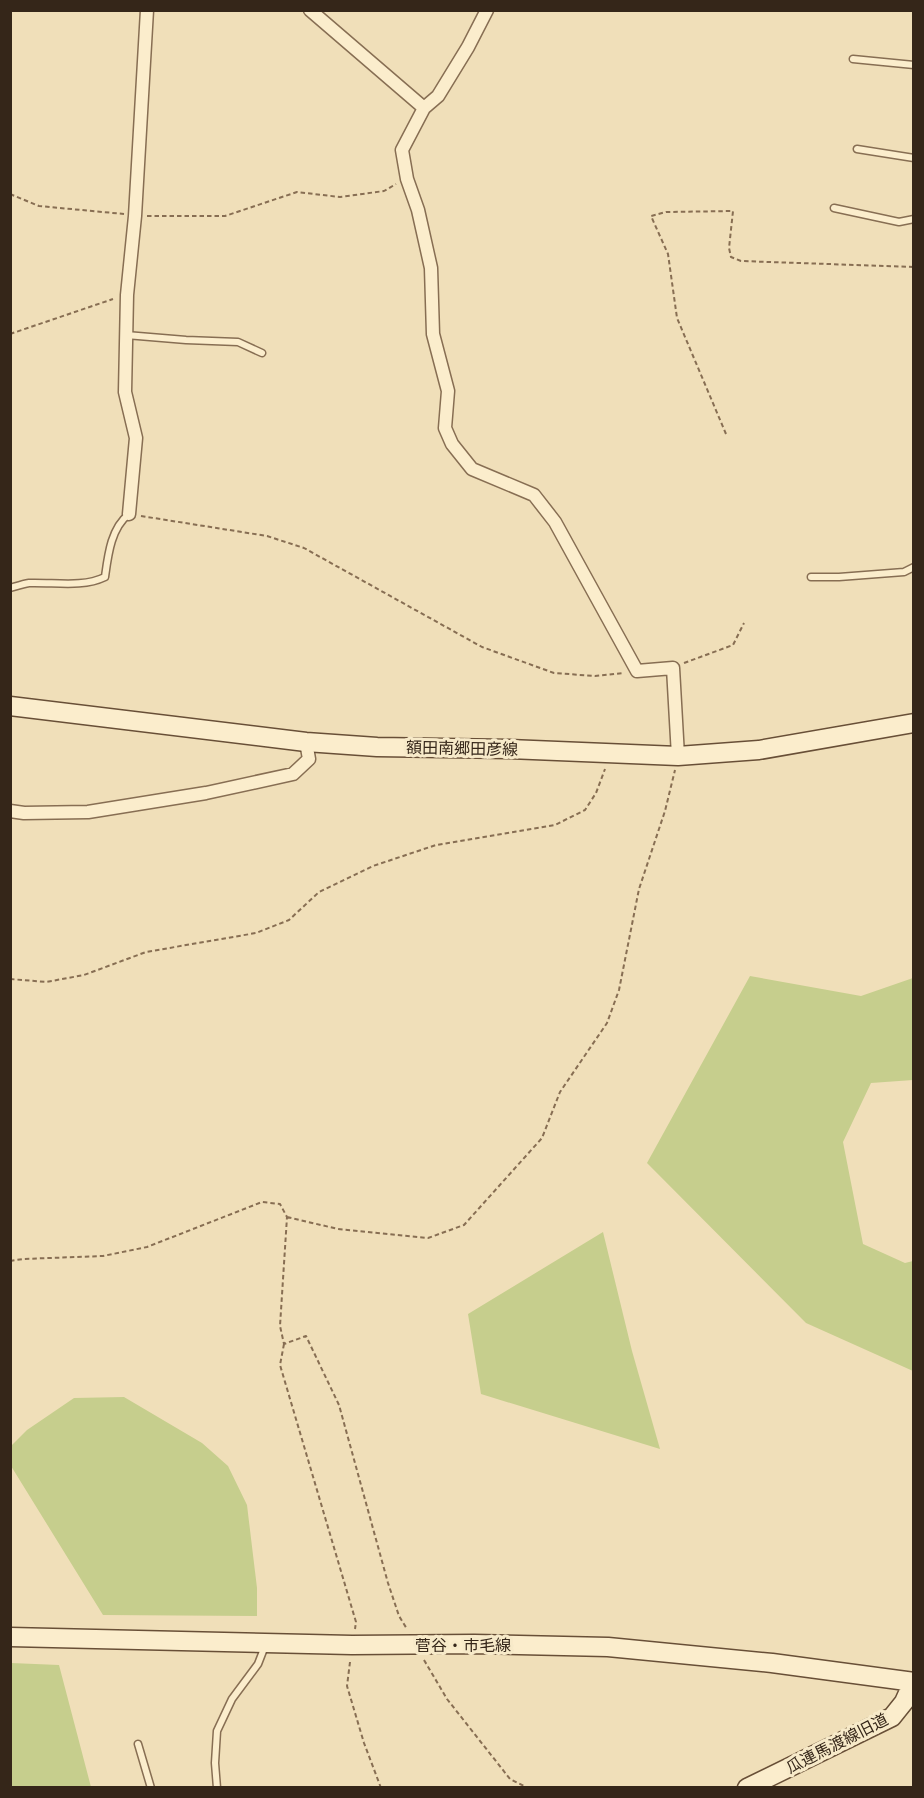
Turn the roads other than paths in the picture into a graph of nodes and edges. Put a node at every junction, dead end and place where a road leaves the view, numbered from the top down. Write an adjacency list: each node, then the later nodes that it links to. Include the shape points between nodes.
1 (147, 10): 11 (street)
2 (310, 10): 6 (street)
3 (487, 10): 6 (street, via 438,96)
4 (853, 59): 5 (lane)
5 (914, 65)
6 (424, 108): 20 (street, via 402,150 431,268 433,334 448,391 445,428 472,469 534,495 555,522 637,671 673,668)
7 (857, 148): 8 (lane)
8 (914, 158)
9 (834, 208): 10 (lane, via 899,222)
10 (914, 219)
11 (126, 335): 12 (lane, via 238,342); 13 (street, via 125,392 136,438)
12 (262, 353)
13 (129, 514): 16 (lane, via 121,520 108,551 105,577)
14 (914, 567): 15 (lane, via 904,572)
15 (811, 577)
16 (10, 588)
17 (10, 706): 19 (street, 額田南郷田彦線)
18 (914, 723): 20 (street, 額田南郷田彦線, via 759,750)
19 (306, 742): 20 (street, 額田南郷田彦線); 21 (street, via 309,759 293,774 88,812)
20 (678, 756)
21 (10, 811)
22 (10, 1637): 23 (street, 菅谷・市毛線)
23 (267, 1643): 24 (street, 菅谷・市毛線, via 608,1647); 27 (lane, via 217,1731)
24 (913, 1682): 28 (street, 瓜連馬渡線旧道, via 892,1717)
25 (138, 1744): 26 (lane)
26 (151, 1788)
27 (217, 1788)
28 (747, 1788)

